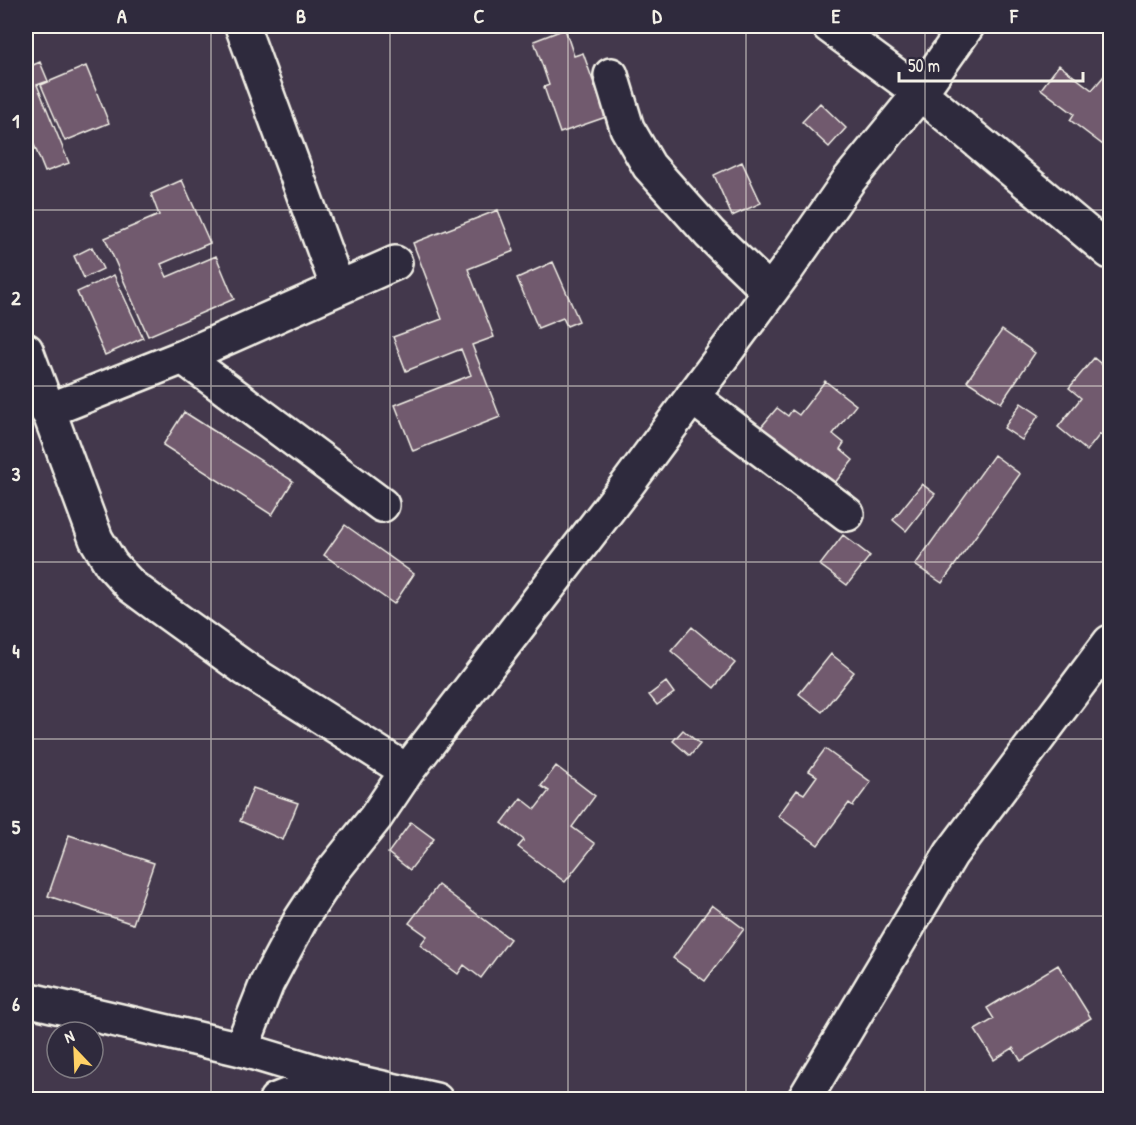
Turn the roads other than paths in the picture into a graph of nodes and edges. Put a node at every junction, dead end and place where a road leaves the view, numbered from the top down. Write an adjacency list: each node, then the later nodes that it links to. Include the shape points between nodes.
1 (242, 26): 8 (street)
2 (829, 26): 5 (street)
3 (967, 26): 5 (street)
4 (611, 75): 9 (street, via 627,128 649,166 710,234)
5 (920, 93): 6 (street); 9 (street, via 849,180)
6 (1110, 252)
7 (395, 262): 8 (street)
8 (338, 288): 11 (street)
9 (770, 292): 12 (street)
10 (26, 350): 13 (street)
11 (183, 357): 13 (street); 14 (street)
12 (692, 397): 15 (street); 17 (street)
13 (47, 411): 17 (street, via 96,539 131,586 247,669)
14 (382, 505)
15 (847, 514)
16 (1110, 642): 23 (street, via 951,854)
17 (407, 771): 19 (street, via 301,919 267,983)
18 (26, 999): 19 (street)
19 (240, 1049): 20 (street)
20 (334, 1077): 21 (street); 22 (street)
21 (276, 1100)
22 (436, 1100)
23 (804, 1100)

